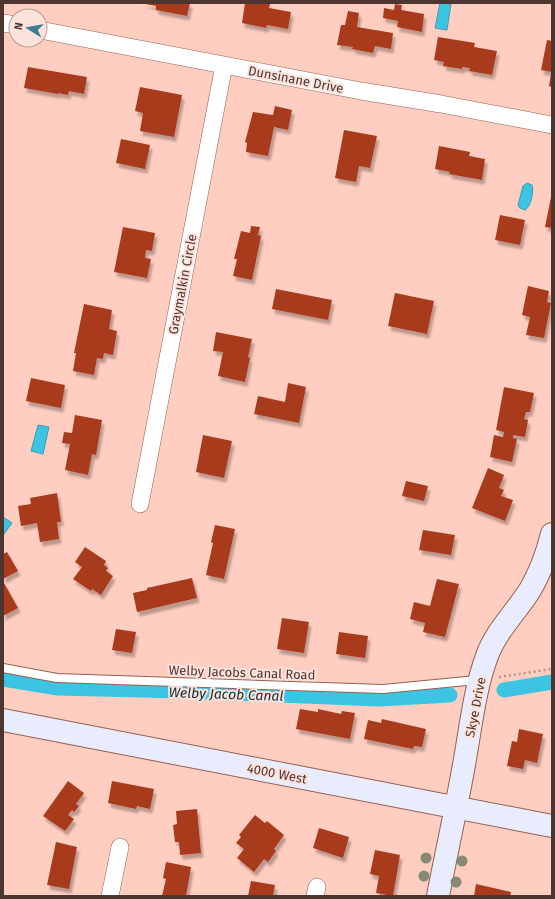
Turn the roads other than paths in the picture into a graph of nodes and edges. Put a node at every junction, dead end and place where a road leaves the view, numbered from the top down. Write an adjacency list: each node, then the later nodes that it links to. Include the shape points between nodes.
1 (48, 32): 2 (street, Dunsinane Drive)
2 (224, 65): 3 (street, Dunsinane Drive); 4 (street, Graymalkin Circle)
3 (552, 125)
4 (140, 504)
5 (552, 534): 7 (main road, Skye Drive, via 544,562 530,589 496,636)
6 (3, 668): 7 (lane, Welby Jacobs Canal Road, via 58,678 375,689)
7 (480, 680): 9 (main road, Skye Drive)
8 (3, 720): 9 (main road, 4000 West)
9 (456, 808): 10 (main road, 4000 West); 13 (main road, Skye Drive)
10 (552, 826)
11 (120, 847): 12 (street)
12 (110, 896)
13 (438, 896)

